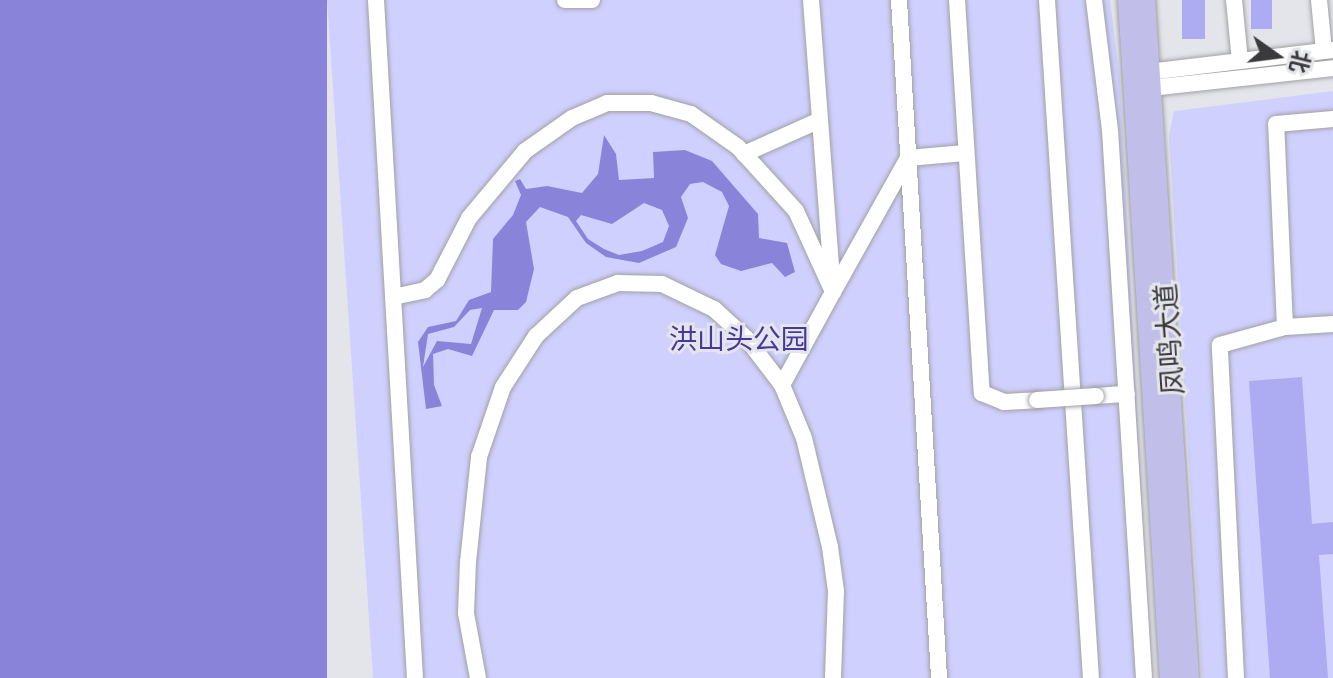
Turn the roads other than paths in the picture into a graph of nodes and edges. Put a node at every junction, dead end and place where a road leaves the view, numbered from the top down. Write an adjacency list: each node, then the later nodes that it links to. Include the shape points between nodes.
1 (376, 0): 23 (street)
2 (565, 0): 3 (street)
3 (592, 0)
4 (811, 0): 18 (street)
5 (899, 0): 21 (street)
6 (957, 0): 19 (street)
7 (1047, 0): 32 (street)
8 (1094, 0): 27 (street, via 1110,130)
9 (1128, 0): 16 (main road, 凤鸣大道)
10 (1145, 0): 16 (main road, 凤鸣大道)
11 (1234, 0): 14 (street)
12 (1319, 0): 13 (street)
13 (1328, 50): 14 (street)
14 (1240, 61): 16 (street)
15 (1333, 68): 16 (street)
16 (1144, 81): 34 (main road, 凤鸣大道); 35 (main road, 凤鸣大道)
17 (1333, 119): 25 (street, via 1276,124)
18 (820, 120): 20 (street); 22 (street)
19 (965, 153): 21 (street); 27 (street, bridge, via 982,393 1004,402)
20 (744, 154): 22 (street, via 796,211); 23 (street, via 691,114 651,103 607,103 522,153 469,218 437,280 425,290)
21 (908, 158): 22 (street); 31 (street)
22 (833, 292): 26 (street)
23 (393, 297): 28 (street)
24 (1333, 324): 25 (street)
25 (1285, 327): 36 (street, via 1220,345)
26 (782, 385): 29 (street, via 746,338 714,309 662,284 618,283 577,298 536,336 503,387 479,457 466,613); 30 (street, via 808,450 830,547 836,591)
27 (1127, 394): 33 (street)
28 (415, 678)
29 (478, 678)
30 (833, 678)
31 (939, 678)
32 (1091, 678)
33 (1144, 678)
34 (1170, 678)
35 (1189, 678)
36 (1236, 678)

